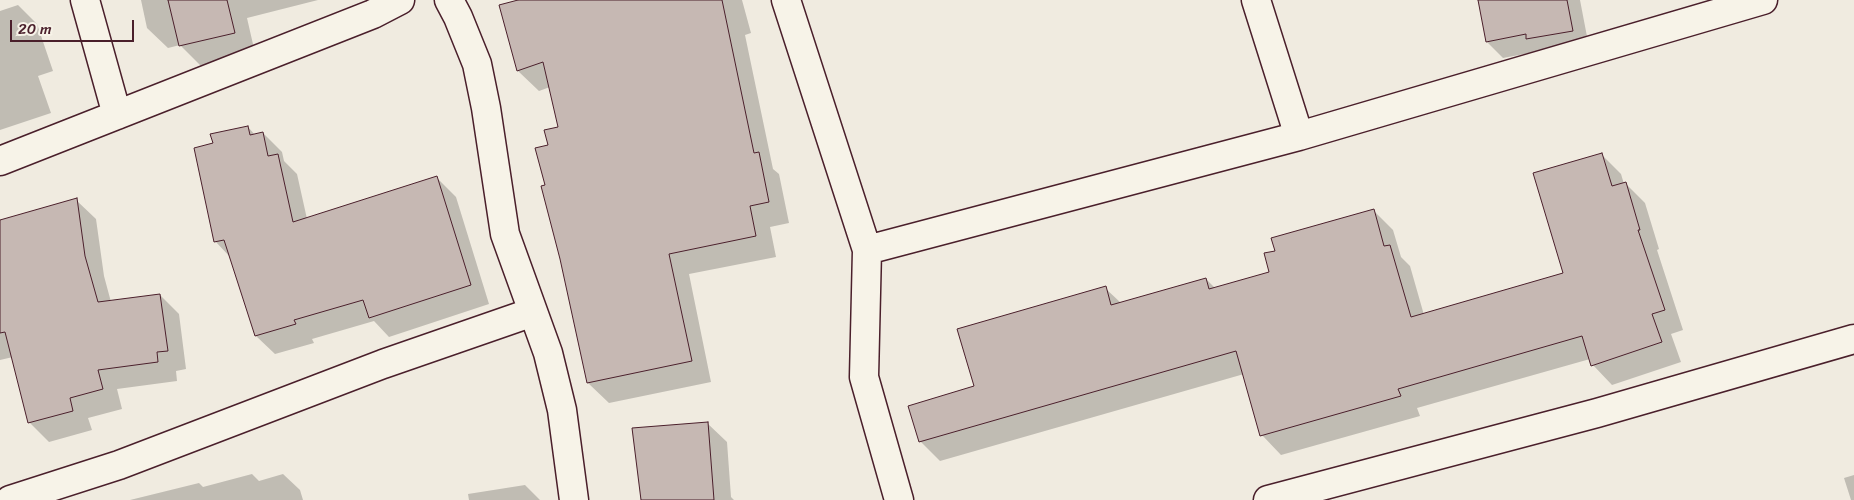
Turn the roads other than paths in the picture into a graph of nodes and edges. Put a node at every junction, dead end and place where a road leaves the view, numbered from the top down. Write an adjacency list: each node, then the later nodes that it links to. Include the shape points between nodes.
1 (85, 0): 7 (street)
2 (400, 0): 7 (street, via 373,14)
3 (449, 0): 11 (street, via 477,64 505,234)
4 (786, 0): 10 (street)
5 (1256, 0): 8 (street)
6 (1763, 0): 8 (street)
7 (117, 115): 9 (street)
8 (1299, 136): 10 (street)
9 (0, 161)
10 (867, 250): 15 (street, via 864,377)
11 (534, 312): 13 (street, via 383,364 119,465); 14 (street, via 562,410)
12 (1854, 339): 16 (street, via 1597,413)
13 (10, 500)
14 (574, 500)
15 (899, 500)
16 (1268, 500)

